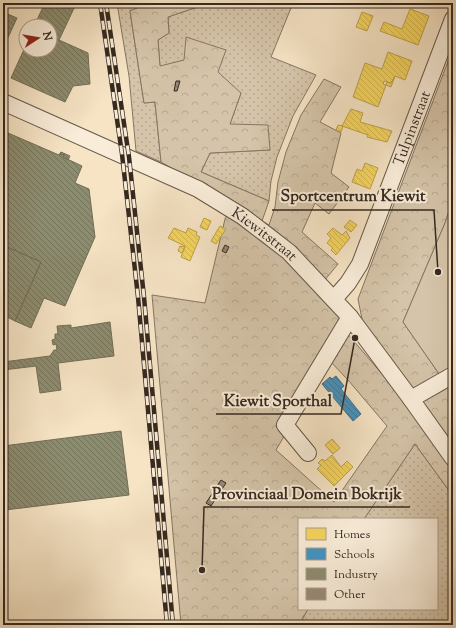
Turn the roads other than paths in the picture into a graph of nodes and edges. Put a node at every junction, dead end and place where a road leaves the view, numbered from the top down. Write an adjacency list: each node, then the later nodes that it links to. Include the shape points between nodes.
1 (453, 19): 3 (street, Tulpinstraat, via 360,264)
2 (3, 102): 3 (street, Kiewitstraat, via 198,189 267,234 289,252)
3 (334, 299): 4 (street, Kiewitstraat)
4 (350, 317): 6 (street, Kiewitstraat); 7 (street, via 285,425)
5 (453, 375): 6 (street)
6 (411, 399): 8 (street, Kiewitstraat)
7 (308, 453)
8 (453, 458)

